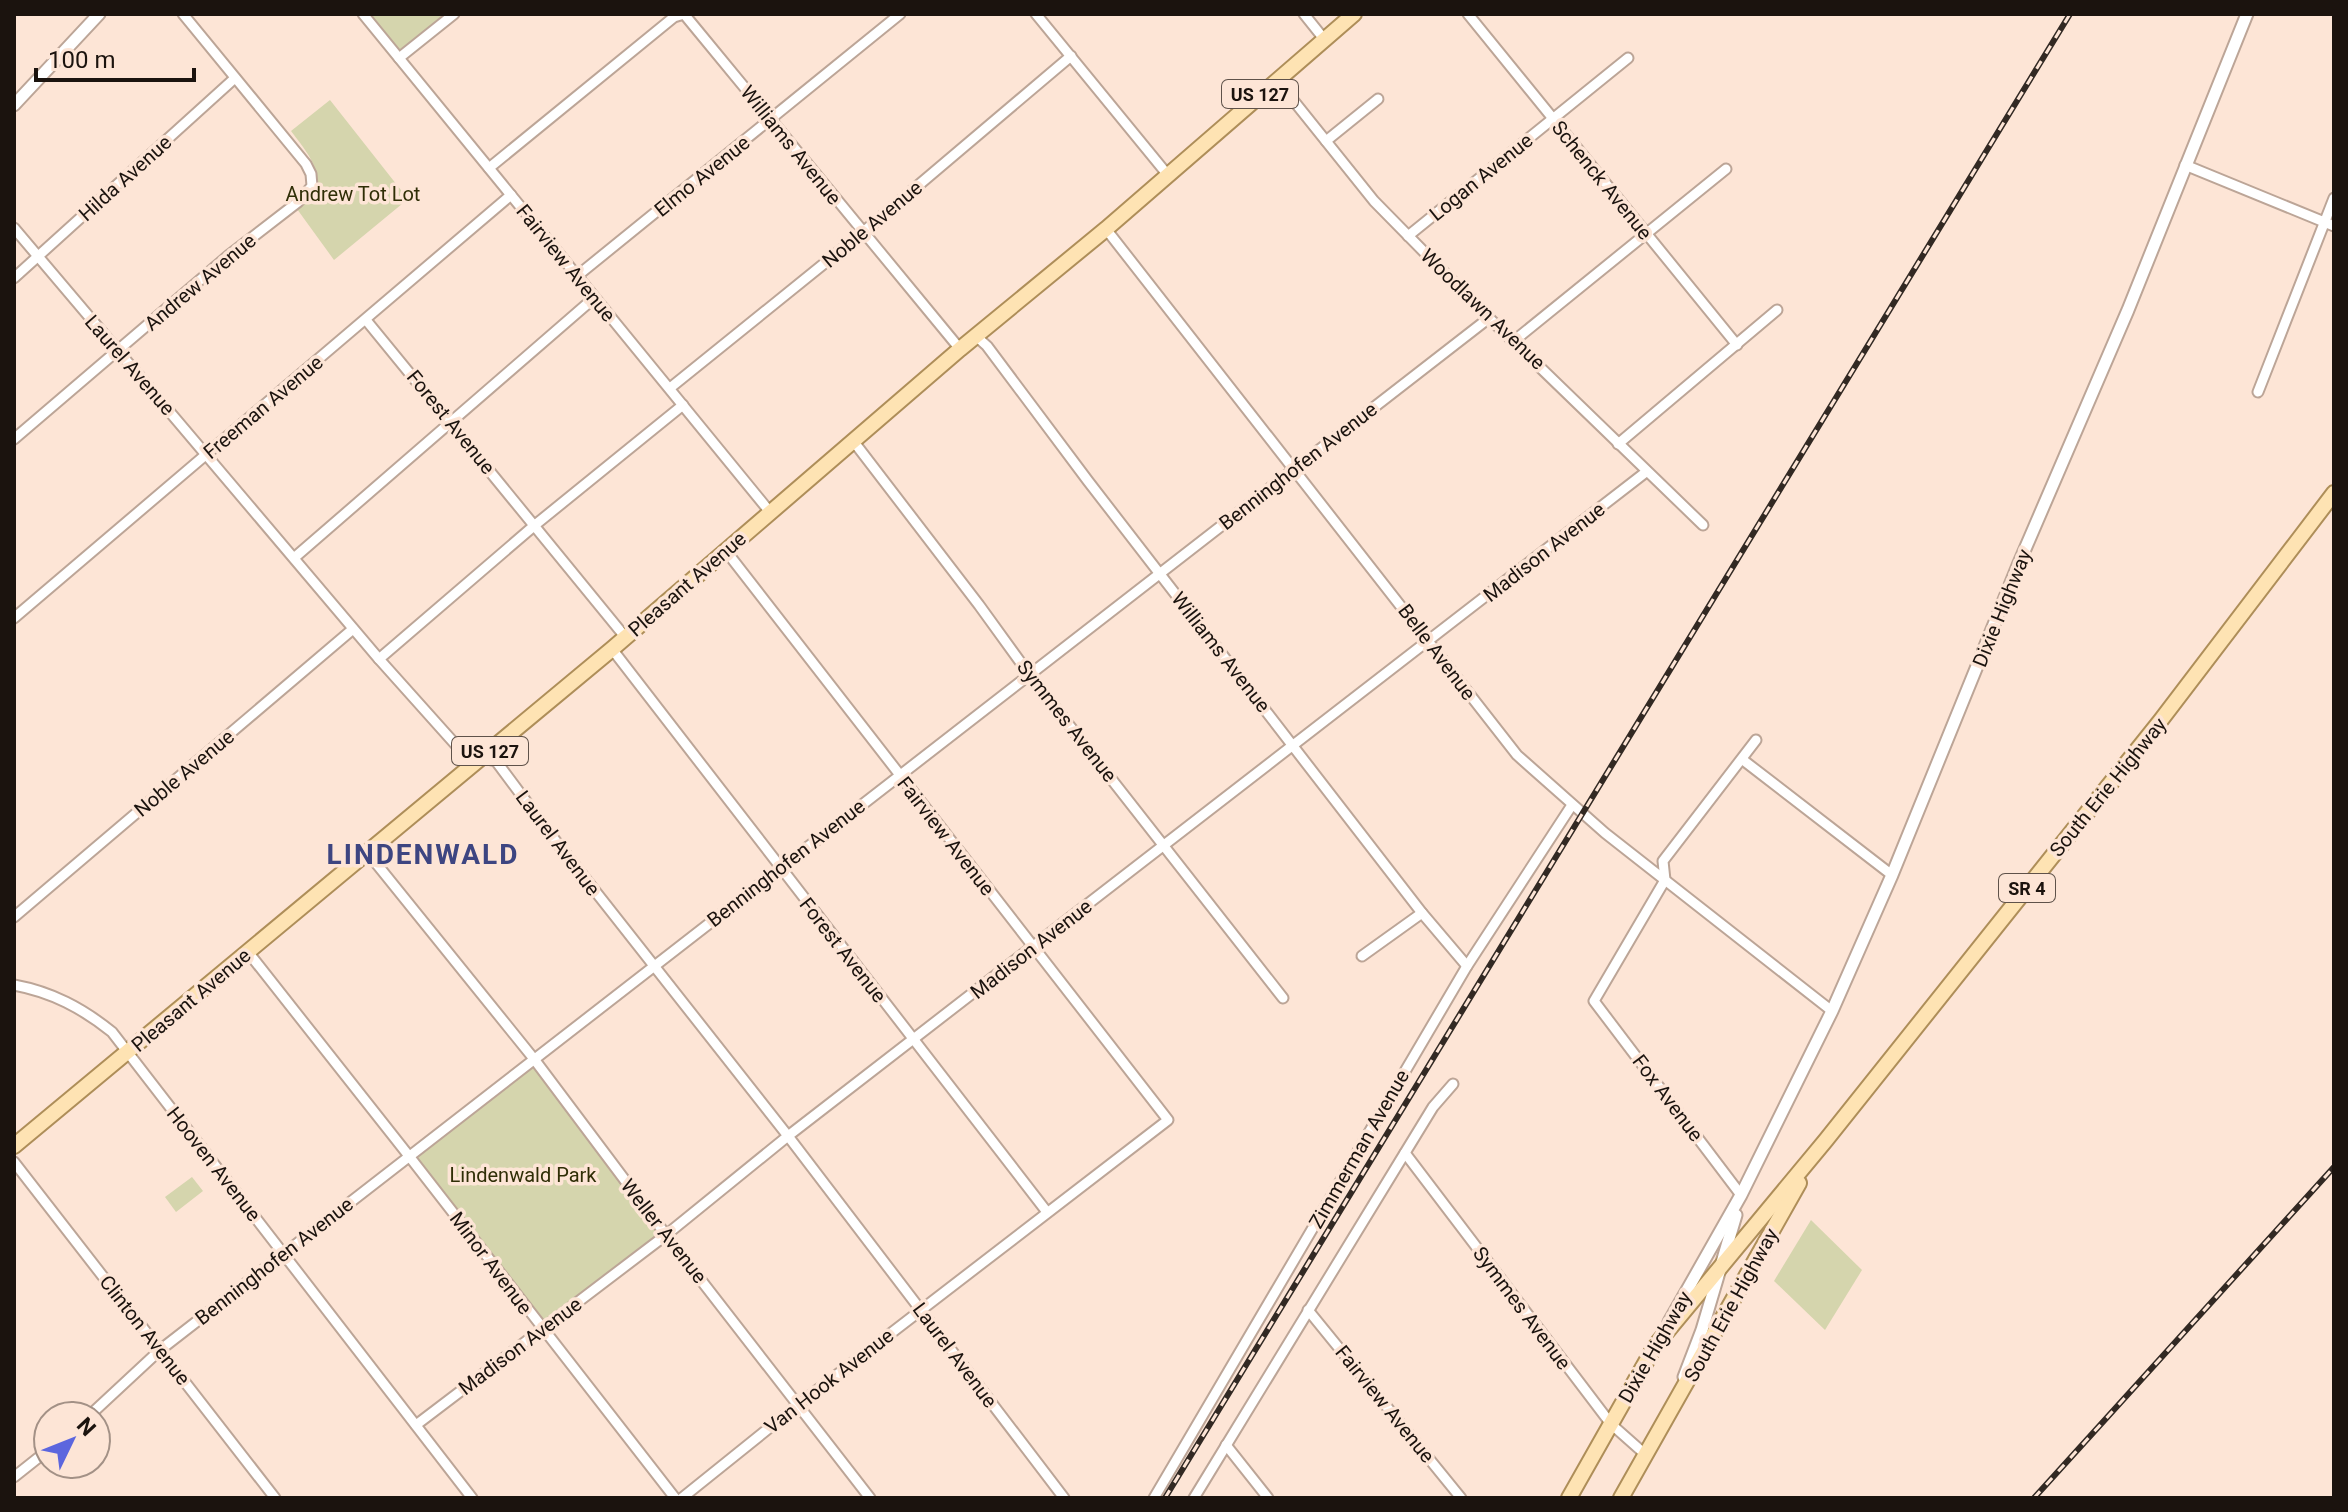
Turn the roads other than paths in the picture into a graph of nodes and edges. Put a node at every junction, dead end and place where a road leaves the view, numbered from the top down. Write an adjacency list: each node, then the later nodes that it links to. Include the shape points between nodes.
1 (99, 14): 19 (street)
2 (183, 14): 16 (street)
3 (363, 14): 14 (street, Fairview Avenue)
4 (454, 14): 14 (street)
5 (684, 14): 21 (street, Williams Avenue); 24 (street)
6 (900, 14): 21 (street, Elmo Avenue)
7 (1036, 14): 13 (street)
8 (1304, 14): 12 (street)
9 (1354, 14): 12 (main road, Pleasant Avenue / US 127)
10 (1468, 14): 20 (street, Schenck Avenue)
11 (2247, 14): 23 (street, Dixie Highway)
12 (1324, 39): 17 (main road, Pleasant Avenue / US 127)
13 (1071, 56): 26 (street); 33 (street, Noble Avenue)
14 (399, 58): 24 (street, Fairview Avenue)
15 (1628, 58): 20 (street, Logan Avenue)
16 (235, 78): 36 (street, Hilda Avenue); 47 (street, Andrew Avenue, via 306,164 312,186)
17 (1277, 80): 22 (street, Woodlawn Avenue); 26 (main road, Pleasant Avenue / US 127)
18 (1378, 99): 22 (street)
19 (14, 105)
20 (1554, 119): 34 (street, Schenck Avenue); 35 (street, Logan Avenue)
21 (771, 120): 33 (street, Williams Avenue); 37 (street, Elmo Avenue)
22 (1326, 141): 35 (street, Woodlawn Avenue)
23 (2185, 165): 29 (street); 81 (street, Dixie Highway)
24 (489, 168): 27 (street, Fairview Avenue)
25 (1726, 169): 34 (street)
26 (1167, 174): 32 (main road, Pleasant Avenue / US 127)
27 (511, 195): 37 (street, Fairview Avenue); 42 (street, Freeman Avenue)
28 (2334, 198): 29 (street)
29 (2324, 222): 30 (street); 49 (street)
30 (2334, 226)
31 (14, 228): 36 (street, Laurel Avenue)
32 (1106, 229): 43 (main road, Pleasant Avenue / US 127); 56 (street, Belle Avenue)
33 (862, 233): 46 (street, Williams Avenue); 48 (street, Noble Avenue)
34 (1646, 234): 44 (street); 45 (street, Schenck Avenue)
35 (1408, 236): 41 (street, Woodlawn Avenue)
36 (38, 257): 38 (street, Hilda Avenue); 47 (street, Laurel Avenue)
37 (577, 276): 39 (street, Fairview Avenue)
38 (14, 278)
39 (594, 298): 48 (street, Fairview Avenue); 51 (street)
40 (1777, 310): 45 (street)
41 (1489, 318): 44 (street, Woodlawn Avenue); 56 (street, Benninghofen Avenue)
42 (366, 320): 51 (street, Forest Avenue); 55 (street, Freeman Avenue)
43 (977, 337): 46 (main road, Pleasant Avenue / US 127); 64 (street, Williams Avenue)
44 (1515, 340): 54 (street, Woodlawn Avenue)
45 (1737, 345): 54 (street)
46 (960, 349): 53 (main road, Pleasant Avenue / US 127)
47 (118, 351): 52 (street, Andrew Avenue); 55 (street, Laurel Avenue)
48 (670, 388): 50 (street, Fairview Avenue)
49 (2258, 392)
50 (683, 405): 59 (street, Fairview Avenue); 60 (street)
51 (452, 423): 60 (street, Forest Avenue); 63 (street)
52 (14, 439)
53 (854, 442): 59 (main road, Pleasant Avenue / US 127); 71 (street, Symmes Avenue)
54 (1618, 444): 57 (street, Woodlawn Avenue)
55 (206, 454): 63 (street, Laurel Avenue); 65 (street, Freeman Avenue)
56 (1295, 468): 64 (street, Benninghofen Avenue); 68 (street, Belle Avenue)
57 (1646, 472): 61 (street, Woodlawn Avenue); 68 (street, Madison Avenue)
58 (2334, 493): 100 (main road, South Erie Highway / SR 4, via 2168,711)
59 (770, 512): 62 (main road, Pleasant Avenue / US 127)
60 (535, 525): 67 (street, Forest Avenue); 70 (street)
61 (1703, 525)
62 (726, 551): 67 (main road, Pleasant Avenue / US 127); 76 (street, Fairview Avenue)
63 (294, 558): 66 (street, Laurel Avenue)
64 (1161, 574): 71 (street, Benninghofen Avenue); 73 (street, Williams Avenue)
65 (14, 618)
66 (353, 629): 70 (street, Laurel Avenue); 84 (street, Noble Avenue)
67 (626, 638): 69 (main road, Pleasant Avenue / US 127)
68 (1430, 641): 73 (street, Madison Avenue); 77 (street, Belle Avenue, via 1517,755)
69 (612, 649): 74 (main road, Pleasant Avenue / US 127); 80 (street, Forest Avenue)
70 (379, 659): 74 (street, Laurel Avenue, via 464,754)
71 (1029, 674): 76 (street, Benninghofen Avenue); 78 (street, Symmes Avenue)
72 (1756, 740): 75 (street)
73 (1293, 746): 78 (street, Madison Avenue); 83 (street, Williams Avenue)
74 (482, 757): 79 (main road, Pleasant Avenue / US 127); 88 (street, Laurel Avenue, via 496,761)
75 (1743, 760): 81 (street); 82 (street, via 1663,861)
76 (900, 776): 80 (street, Benninghofen Avenue); 85 (street, Fairview Avenue)
77 (1572, 805): 82 (street, Belle Avenue); 89 (street, Zimmerman Avenue)
78 (1164, 845): 85 (street, Madison Avenue); 91 (street, Symmes Avenue)
79 (367, 852): 86 (main road, Pleasant Avenue / US 127); 95 (street, Weller Avenue)
80 (780, 868): 88 (street, Benninghofen Avenue); 93 (street, Forest Avenue)
81 (1892, 875): 92 (street, Dixie Highway)
82 (1665, 880): 92 (street, Belle Avenue); 104 (street, Fox Avenue, via 1594,1001)
83 (1422, 913): 87 (street); 89 (street, Williams Avenue)
84 (14, 917)
85 (1033, 948): 93 (street, Madison Avenue); 97 (street, Fairview Avenue)
86 (248, 952): 94 (main road, Pleasant Avenue / US 127); 102 (street, Minor Avenue)
87 (1362, 956)
88 (654, 965): 95 (street, Benninghofen Avenue); 98 (street, Laurel Avenue)
89 (1467, 966): 129 (street, Zimmerman Avenue)
90 (14, 985): 94 (street, Hooven Avenue, via 43,990 88,1013)
91 (1283, 998)
92 (1832, 1011): 104 (street, Dixie Highway)
93 (913, 1041): 98 (street, Madison Avenue); 105 (street, Forest Avenue)
94 (129, 1052): 99 (main road, Pleasant Avenue / US 127); 107 (street, Hooven Avenue)
95 (534, 1059): 102 (street, Benninghofen Avenue); 106 (street, Weller Avenue)
96 (1453, 1084): 101 (street, Zimmerman Avenue)
97 (1168, 1120): 105 (street, Van Hook Avenue)
98 (788, 1136): 106 (street, Madison Avenue); 109 (street, Laurel Avenue)
99 (14, 1146)
100 (1817, 1151): 108 (main road, South Erie Highway / SR 4); 116 (main road, South Erie Highway / SR 4)
101 (1405, 1153): 110 (street, Zimmerman Avenue); 117 (street, Symmes Avenue)
102 (409, 1156): 107 (street, Benninghofen Avenue); 111 (street, Minor Avenue)
103 (14, 1162): 113 (street, Clinton Avenue)
104 (1741, 1195): 108 (street, Dixie Highway); 112 (street, Dixie Highway)
105 (1047, 1212): 109 (street, Van Hook Avenue)
106 (666, 1235): 111 (street, Madison Avenue); 115 (street, Weller Avenue)
107 (284, 1255): 113 (street, Benninghofen Avenue); 118 (street, Hooven Avenue)
108 (1722, 1265): 112 (main road, South Erie Highway / SR 4); 116 (street, Dixie Highway)
109 (921, 1310): 115 (street, Van Hook Avenue); 128 (street, Laurel Avenue)
110 (1308, 1310): 119 (street, Zimmerman Avenue); 132 (street, Fairview Avenue)
111 (542, 1329): 118 (street, Madison Avenue); 125 (street, Minor Avenue)
112 (1655, 1346): 117 (main road, Dixie Highway / SR 4)
113 (160, 1350): 114 (street, Benninghofen Avenue); 123 (street, Clinton Avenue)
114 (106, 1400)
115 (799, 1404): 126 (street, Van Hook Avenue); 127 (street, Weller Avenue)
116 (1669, 1416): 120 (main road, Dixie Highway / SR 4)
117 (1611, 1424): 120 (street, Symmes Avenue); 133 (main road, Dixie Highway / SR 4)
118 (416, 1425): 124 (street, Hooven Avenue)
119 (1226, 1445): 130 (street, Zimmerman Avenue); 131 (street)
120 (1646, 1455): 134 (main road, Dixie Highway / SR 4)
121 (32, 1463): 122 (street)
122 (14, 1477)
123 (275, 1498)
124 (472, 1498)
125 (675, 1498)
126 (682, 1498)
127 (870, 1498)
128 (1064, 1498)
129 (1154, 1498)
130 (1194, 1498)
131 (1268, 1498)
132 (1461, 1498)
133 (1569, 1498)
134 (1621, 1498)

